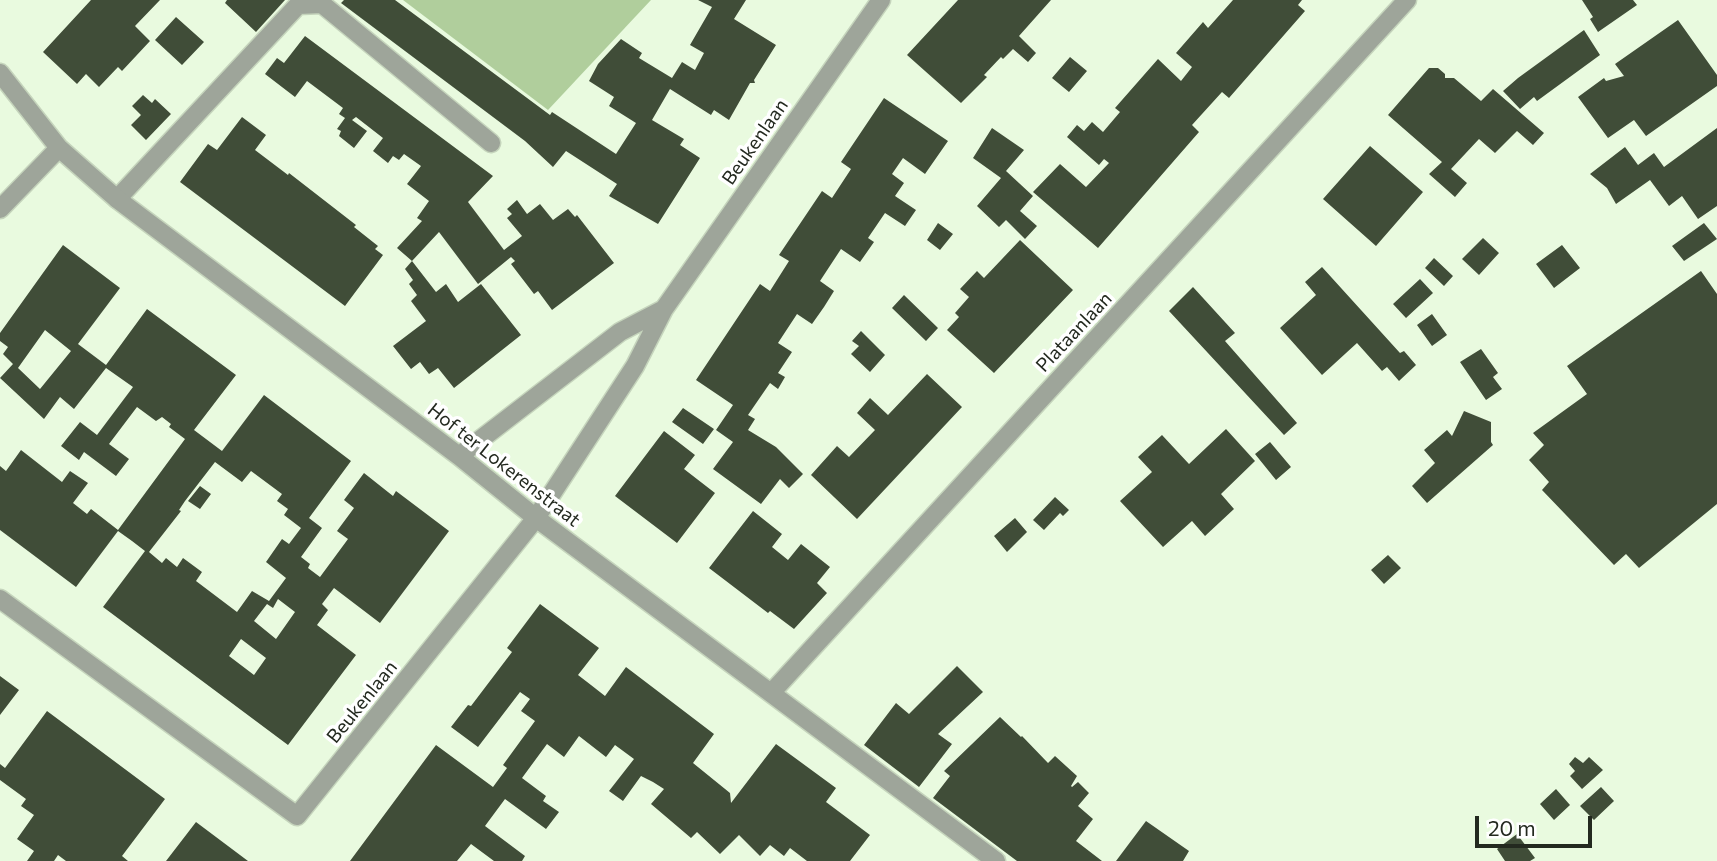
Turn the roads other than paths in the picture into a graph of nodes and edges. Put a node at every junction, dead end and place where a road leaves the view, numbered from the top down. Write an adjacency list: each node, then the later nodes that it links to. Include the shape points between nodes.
1 (881, 0): 8 (street, Beukenlaan)
2 (1407, 0): 12 (street, Plataanlaan)
3 (0, 73): 5 (street, Hof ter Lokerenstraat)
4 (491, 142): 6 (street, via 322,4 298,5)
5 (60, 148): 6 (street, Hof ter Lokerenstraat); 7 (street)
6 (117, 199): 9 (street, Hof ter Lokerenstraat)
7 (0, 209)
8 (664, 309): 9 (street, Beukenlaan, via 620,332); 10 (street, Beukenlaan, via 635,366)
9 (459, 456): 10 (street, Hof ter Lokerenstraat)
10 (537, 518): 11 (street, Beukenlaan, via 297,816); 12 (street, Hof ter Lokerenstraat)
11 (0, 599)
12 (772, 692): 13 (street, Hof ter Lokerenstraat)
13 (996, 861)

